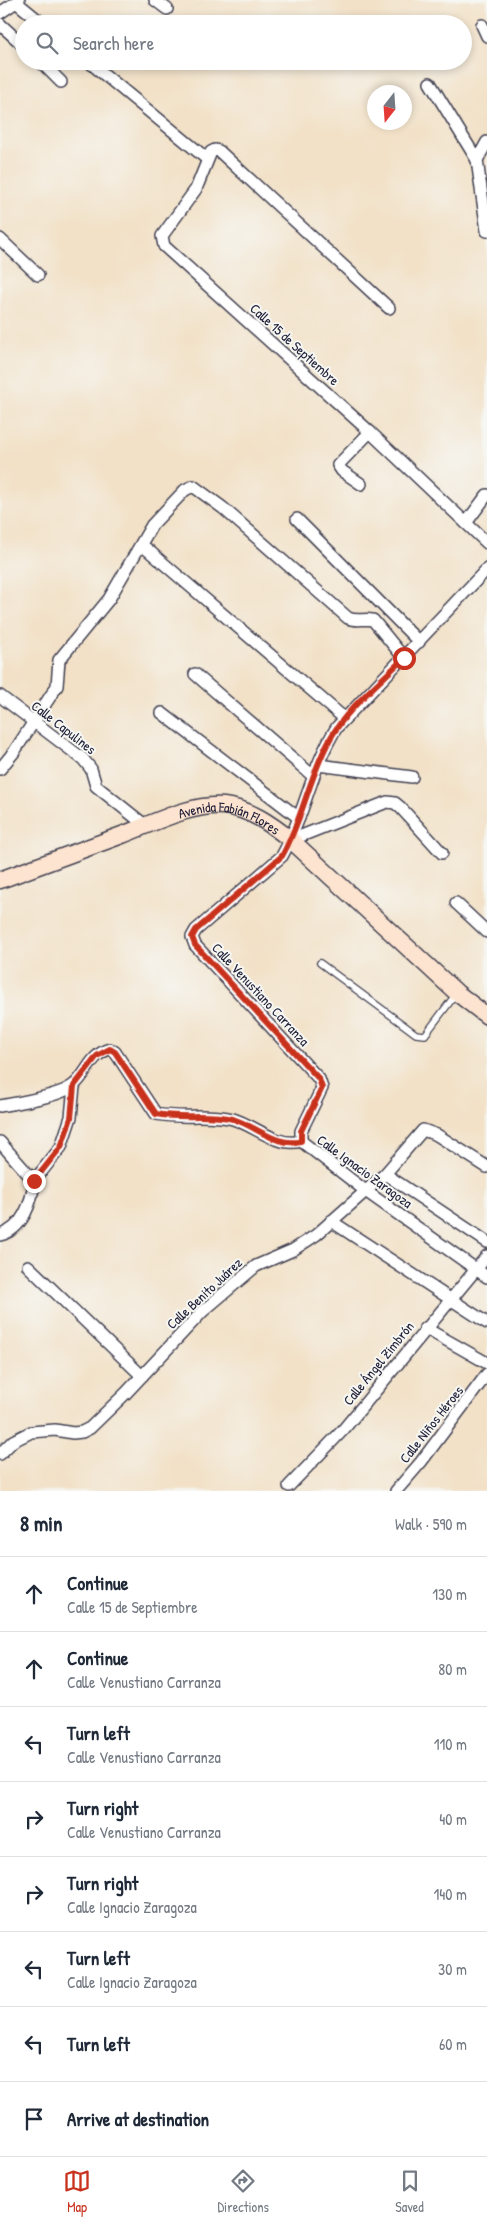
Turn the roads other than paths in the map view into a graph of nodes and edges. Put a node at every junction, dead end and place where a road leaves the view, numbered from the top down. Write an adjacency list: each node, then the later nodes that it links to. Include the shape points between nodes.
1 (155, 0): 3 (street)
2 (17, 1): 4 (street); 5 (street)
3 (167, 9)
4 (0, 13)
5 (33, 15)
6 (0, 24): 9 (street)
7 (482, 25): 8 (street)
8 (487, 36)
9 (15, 38)
10 (49, 70): 12 (street)
11 (100, 70): 15 (street)
12 (61, 82)
13 (430, 82): 16 (street)
14 (487, 142): 16 (street)
15 (211, 154): 20 (street, via 219,151); 21 (street, Calle 15 de Septiembre, via 196,189 162,236 164,246)
16 (477, 160): 17 (street)
17 (487, 231)
18 (0, 239): 19 (street)
19 (38, 275)
20 (389, 308)
21 (370, 432): 22 (street, via 338,465); 25 (street, Calle 15 de Septiembre)
22 (361, 484)
23 (487, 495): 25 (street)
24 (297, 519): 29 (street)
25 (466, 523): 26 (street, Calle 15 de Septiembre)
26 (487, 543)
27 (142, 544): 30 (street, via 152,524 189,487 197,488 348,618 372,620); 34 (street); 35 (street, via 109,599 59,660 57,686)
28 (487, 569): 29 (street)
29 (419, 642): 30 (street)
30 (404, 658): 34 (street)
31 (195, 674): 37 (street)
32 (0, 696): 35 (street, Calle Capulines)
33 (162, 713): 39 (street)
34 (344, 718): 37 (street, via 329,739)
35 (33, 722): 36 (street); 40 (street, Calle Capulines, via 83,759 91,769 96,786)
36 (0, 769)
37 (316, 771): 38 (street); 39 (street)
38 (412, 777)
39 (299, 818): 41 (street)
40 (146, 826): 41 (main road, Avenida Fabián Flores, via 205,807 224,806 265,820); 43 (main road, Avenida Fabián Flores)
41 (292, 840): 42 (street, via 386,802 401,808); 47 (main road, Avenida Fabián Flores); 51 (street, Calle Venustiano Carranza, via 282,856 196,930 192,937 195,945 319,1079 322,1088 301,1131)
42 (442, 853)
43 (0, 880)
44 (456, 903): 45 (street)
45 (487, 932)
46 (320, 963): 47 (lane, via 416,1034 425,1035)
47 (458, 993): 48 (main road, Avenida Fabián Flores)
48 (487, 1016)
49 (74, 1086): 50 (street, via 36,1099); 51 (street, Calle Ignacio Zaragoza, via 97,1056 110,1049 156,1114 233,1119 281,1141 292,1144); 55 (street, via 71,1118 61,1147)
50 (0, 1106)
51 (301, 1141): 56 (street, Calle Ignacio Zaragoza)
52 (0, 1142): 55 (street)
53 (487, 1167): 54 (street, Calle Benito Juárez, via 437,1135 423,1130)
54 (385, 1174): 56 (street, Calle Benito Juárez); 59 (street)
55 (34, 1181): 58 (street, via 32,1197 22,1219 10,1232)
56 (367, 1192): 57 (street, Calle Benito Juárez); 62 (street, Calle Ignacio Zaragoza)
57 (331, 1221): 64 (street); 69 (street, Calle Benito Juárez, via 293,1250 256,1266 203,1311)
58 (0, 1235)
59 (487, 1242)
60 (487, 1256): 62 (street, Calle Ángel Zimbrón)
61 (28, 1266): 69 (street)
62 (477, 1269): 63 (street, Calle Ignacio Zaragoza); 64 (street, Calle Ángel Zimbrón)
63 (487, 1277)
64 (452, 1299): 65 (street); 66 (street, Calle Ángel Zimbrón)
65 (487, 1323)
66 (425, 1328): 67 (street); 71 (street, Calle Ángel Zimbrón, via 343,1430)
67 (487, 1363)
68 (487, 1374): 72 (street, Calle Niños Héroes)
69 (142, 1376): 70 (street, Calle Benito Juárez, via 104,1416 82,1432 31,1432)
70 (0, 1454)
71 (289, 1486)
72 (396, 1491)

